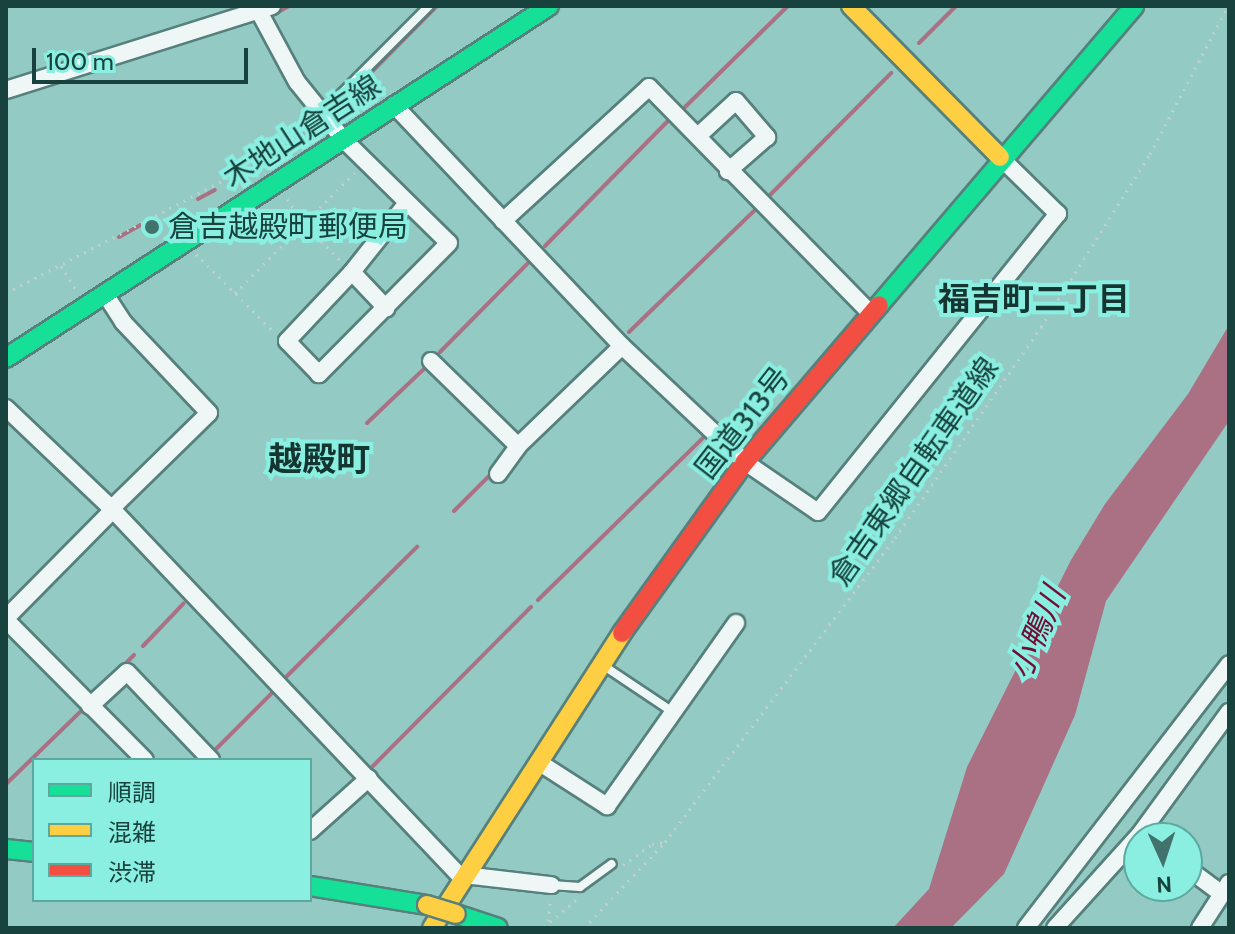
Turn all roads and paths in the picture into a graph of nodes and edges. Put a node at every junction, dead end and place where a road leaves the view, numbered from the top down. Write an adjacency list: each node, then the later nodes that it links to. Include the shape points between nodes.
1 (429, 6): 9 (lane)
2 (549, 6): 8 (main road, 木地山倉吉線)
3 (851, 6): 12 (main road)
4 (1134, 6): 12 (main road, 国道313号)
5 (1228, 6): 62 (path, 倉吉東郷自転車道線, via 1150,154 1041,327 895,538 665,842)
6 (262, 8): 7 (street); 9 (street)
7 (6, 90)
8 (394, 105): 11 (main road, 木地山倉吉線); 17 (street)
9 (319, 115): 11 (street); 20 (path, via 232,176 141,219)
10 (699, 135): 14 (street); 14 (street, via 736,101 767,137); 17 (street, via 649,87)
11 (343, 139): 16 (street); 24 (main road, 木地山倉吉線)
12 (1000, 157): 27 (main road, 国道313号); 34 (street, via 1058,214 818,512)
13 (361, 165): 18 (path)
14 (728, 171): 27 (street)
15 (282, 190): 18 (path)
16 (406, 204): 21 (street); 26 (street, via 449,243)
17 (503, 221): 29 (street)
18 (304, 224): 21 (path); 23 (path)
19 (190, 249): 23 (path)
20 (61, 266): 22 (path); 25 (path)
21 (350, 270): 26 (street); 26 (street, via 287,341 319,374)
22 (6, 293)
23 (235, 293): 28 (path)
24 (105, 294): 30 (main road, 木地山倉吉線); 36 (street, via 123,322 209,413)
25 (82, 299)
26 (386, 308)
27 (869, 312): 34 (main road, 国道313号)
28 (278, 336)
29 (622, 346): 33 (street); 34 (street)
30 (6, 358)
31 (431, 361): 33 (street)
32 (6, 408): 36 (street)
33 (518, 446): 35 (street)
34 (745, 462): 39 (main road, 国道313号)
35 (498, 474)
36 (112, 509): 37 (street); 47 (street)
37 (6, 619): 41 (street)
38 (736, 623): 42 (street)
39 (602, 664): 42 (lane); 46 (main road, 国道313号)
40 (1229, 664): 63 (street)
41 (90, 706): 44 (street); 45 (street, via 127,672)
42 (673, 712): 46 (street, via 607,806)
43 (1229, 712): 48 (street)
44 (143, 758)
45 (205, 758)
46 (540, 763): 55 (main road, 国道313号)
47 (369, 778): 49 (street); 55 (street)
48 (1153, 822)
49 (312, 829)
50 (6, 849): 51 (main road)
51 (32, 852)
52 (1123, 857): 64 (street)
53 (612, 864): 56 (lane, via 580,887)
54 (1203, 876): 58 (street)
55 (463, 877): 56 (street); 60 (main road, 国道313号)
56 (551, 885): 59 (path)
57 (312, 886): 61 (main road, bridge, via 427,905)
58 (1225, 888): 65 (street)
59 (548, 923)
60 (432, 928)
61 (498, 928)
62 (584, 928)
63 (1026, 928)
64 (1055, 928)
65 (1200, 928)

